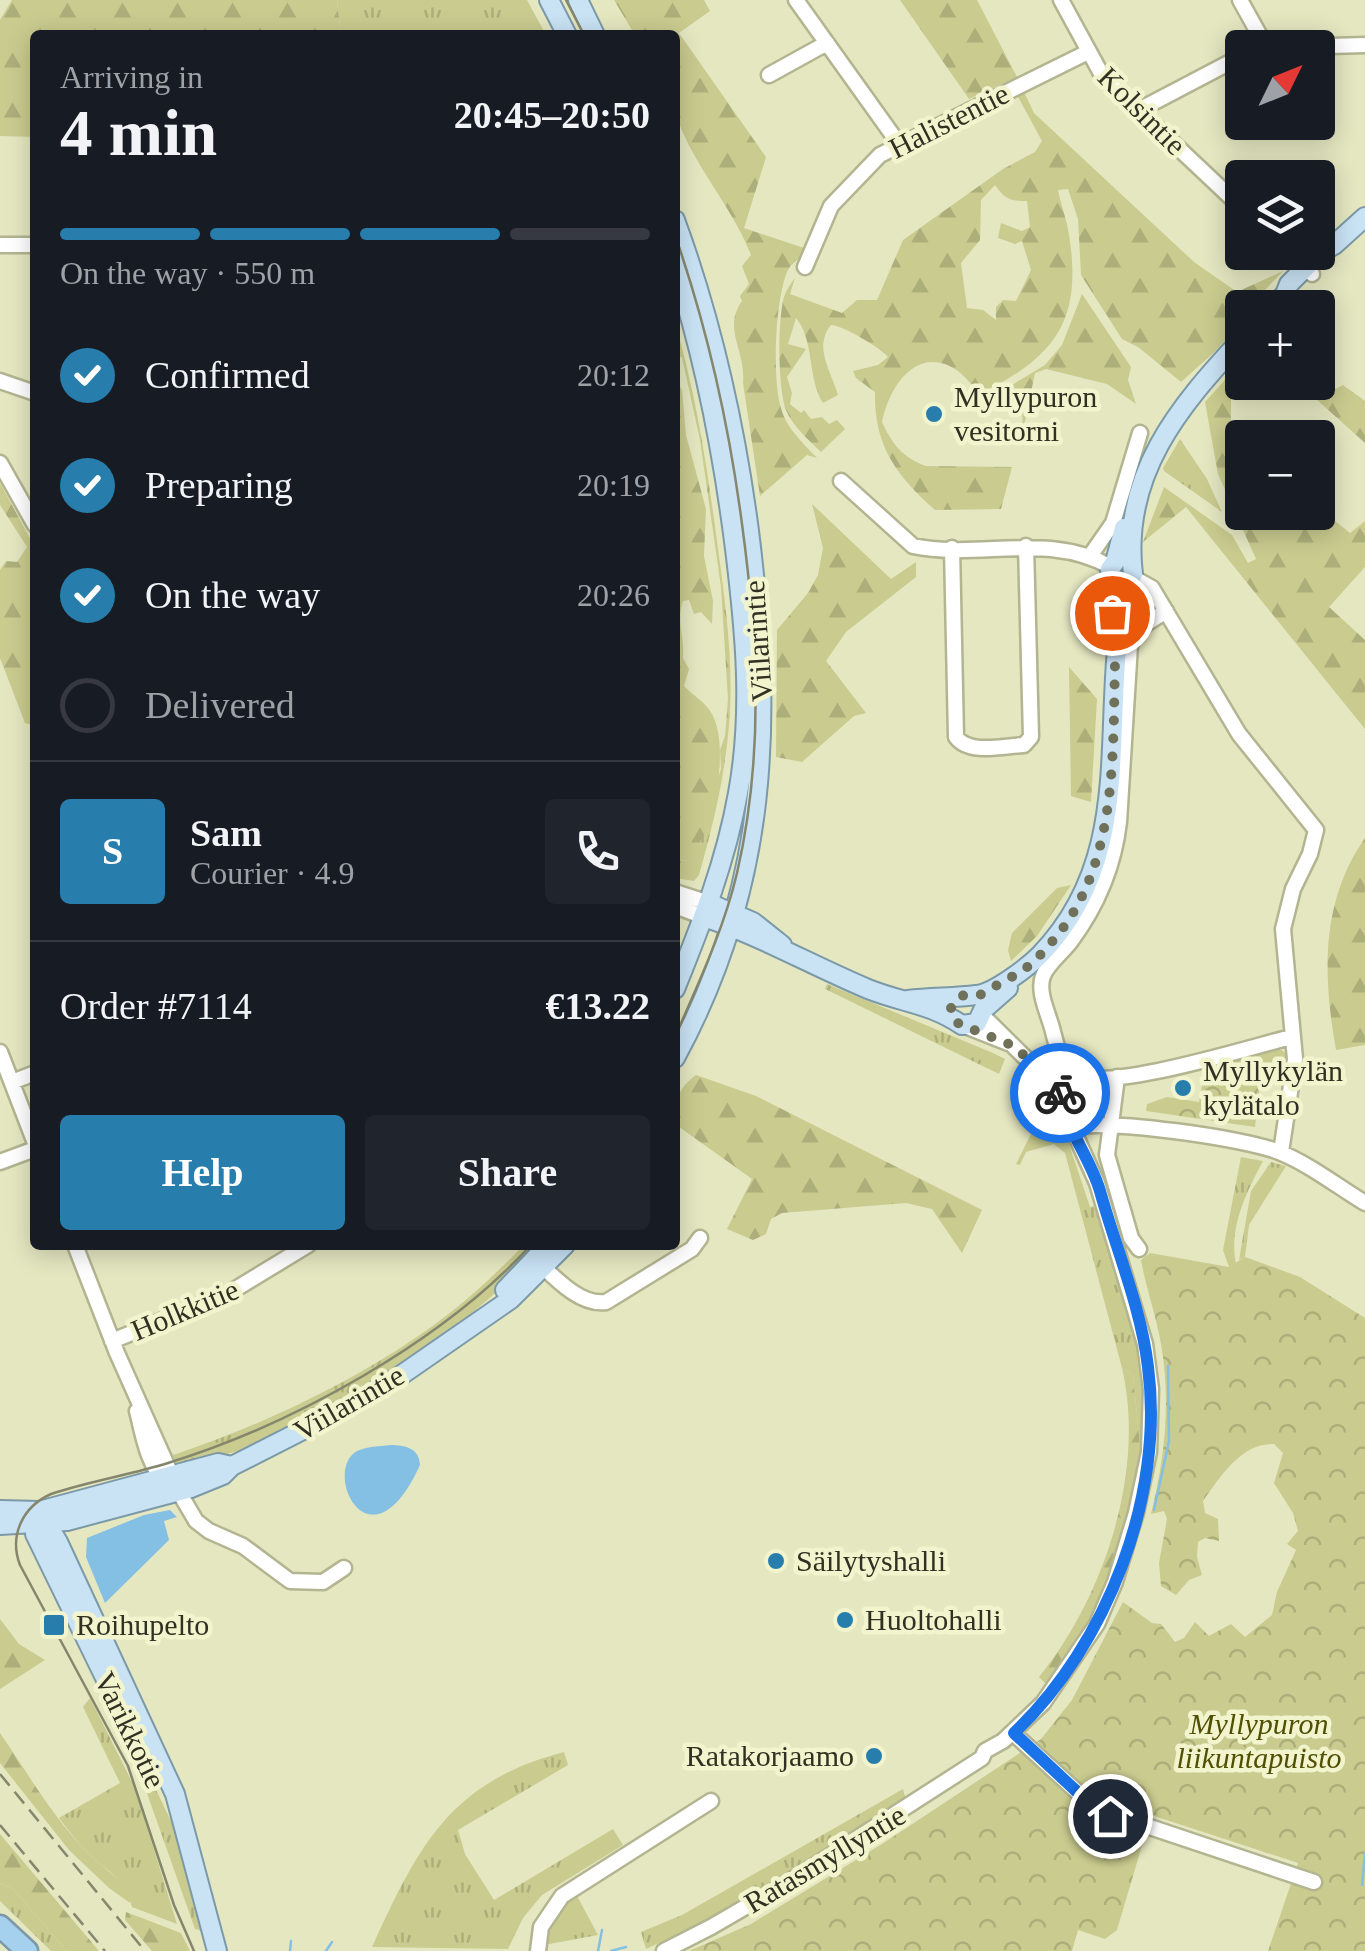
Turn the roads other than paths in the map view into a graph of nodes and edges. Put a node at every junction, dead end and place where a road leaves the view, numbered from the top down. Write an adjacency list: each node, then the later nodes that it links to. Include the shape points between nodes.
1 (549, 0): 6 (main road)
2 (578, 0): 7 (main road)
3 (796, 0): 9 (street)
4 (1061, 0): 12 (street, Kolsintie)
5 (1240, 0): 8 (street)
6 (564, 30)
7 (593, 30)
8 (1255, 30)
9 (827, 43): 14 (street); 16 (street)
10 (1335, 45): 11 (street)
11 (1365, 45)
12 (1088, 52): 15 (street, Kolsintie, via 1103,77); 16 (street, Halistentie)
13 (1225, 65): 15 (street)
14 (769, 76)
15 (1139, 110): 17 (street, Kolsintie)
16 (899, 144): 22 (street, Halistentie, via 831,206)
17 (1225, 192)
18 (1365, 217): 23 (main road)
19 (680, 234): 41 (main road, Viilarintie, via 727,395 762,651 760,772)
20 (0, 245): 21 (street)
21 (30, 245)
22 (805, 267)
23 (1308, 271): 25 (main road)
24 (680, 282): 40 (main road, Viilarintie, via 717,427 746,640 740,778)
25 (1295, 290)
26 (1225, 359): 36 (main road, via 1179,410 1148,468)
27 (0, 381): 28 (street)
28 (30, 391)
29 (1140, 433): 35 (street, via 1113,524)
30 (0, 463): 32 (street)
31 (841, 481): 34 (street, via 913,546)
32 (30, 516)
33 (1026, 546): 34 (street); 34 (street, via 1030,741 971,748 956,737); 35 (street)
34 (952, 548)
35 (1090, 556): 36 (street)
36 (1121, 572): 37 (street, via 1152,588); 44 (main road, via 1108,804 1097,864 1062,931)
37 (1166, 610): 46 (street, via 1239,734 1316,830 1283,929); 51 (street, via 1138,629 1130,645 1113,858 1086,920 1041,981 1067,1068 1081,1077)
38 (680, 895): 40 (street)
39 (680, 907): 40 (street)
40 (707, 910): 41 (main road); 42 (main road, Viilarintie)
41 (733, 921): 43 (main road, via 764,944); 48 (main road, Viilarintie)
42 (680, 977)
43 (908, 1000): 44 (main road); 45 (main road)
44 (975, 1004): 45 (main road, via 974,1024); 45 (street, via 952,1005); 47 (street, Ratasmyllyntie)
45 (960, 1023): 47 (street, Ratasmyllyntie)
46 (1290, 1037): 51 (street); 57 (street, via 1295,1059)
47 (1009, 1044): 54 (street, Ratasmyllyntie, via 1068,1099)
48 (680, 1046)
49 (0, 1052): 52 (street)
50 (30, 1075): 52 (street)
51 (1117, 1077): 53 (street)
52 (12, 1082): 55 (street)
53 (1111, 1124): 54 (street); 57 (street); 61 (street, via 1107,1154)
54 (1077, 1126): 71 (street, Ratasmyllyntie, via 1145,1344 1149,1452 1130,1538 1098,1624 1061,1680)
55 (30, 1132)
56 (30, 1148): 58 (street)
57 (1280, 1152): 59 (street)
58 (0, 1162)
59 (1365, 1203)
60 (700, 1238): 64 (street, via 692,1249 594,1304)
61 (1138, 1249)
62 (77, 1250): 65 (street)
63 (300, 1250): 65 (street, Holkkitie, via 229,1293)
64 (543, 1258): 66 (main road, Viilarintie, via 510,1299 374,1392 214,1479)
65 (112, 1341): 66 (street)
66 (171, 1482): 68 (main road, Viilarintie, via 68,1522); 70 (street, via 196,1521 244,1546 281,1577 324,1582)
67 (0, 1510): 68 (main road, Viilarintie)
68 (40, 1519): 69 (main road, Viilarintie); 76 (main road, Varikkotie, via 50,1566 186,1841)
69 (0, 1525)
70 (344, 1568)
71 (1008, 1737): 73 (street, via 1096,1810); 78 (street, Ratasmyllyntie, via 798,1877)
72 (711, 1800): 77 (street, via 562,1896 542,1927)
73 (1314, 1882)
74 (0, 1926): 75 (highway)
75 (26, 1951)
76 (217, 1951)
77 (538, 1951)
78 (664, 1951)

